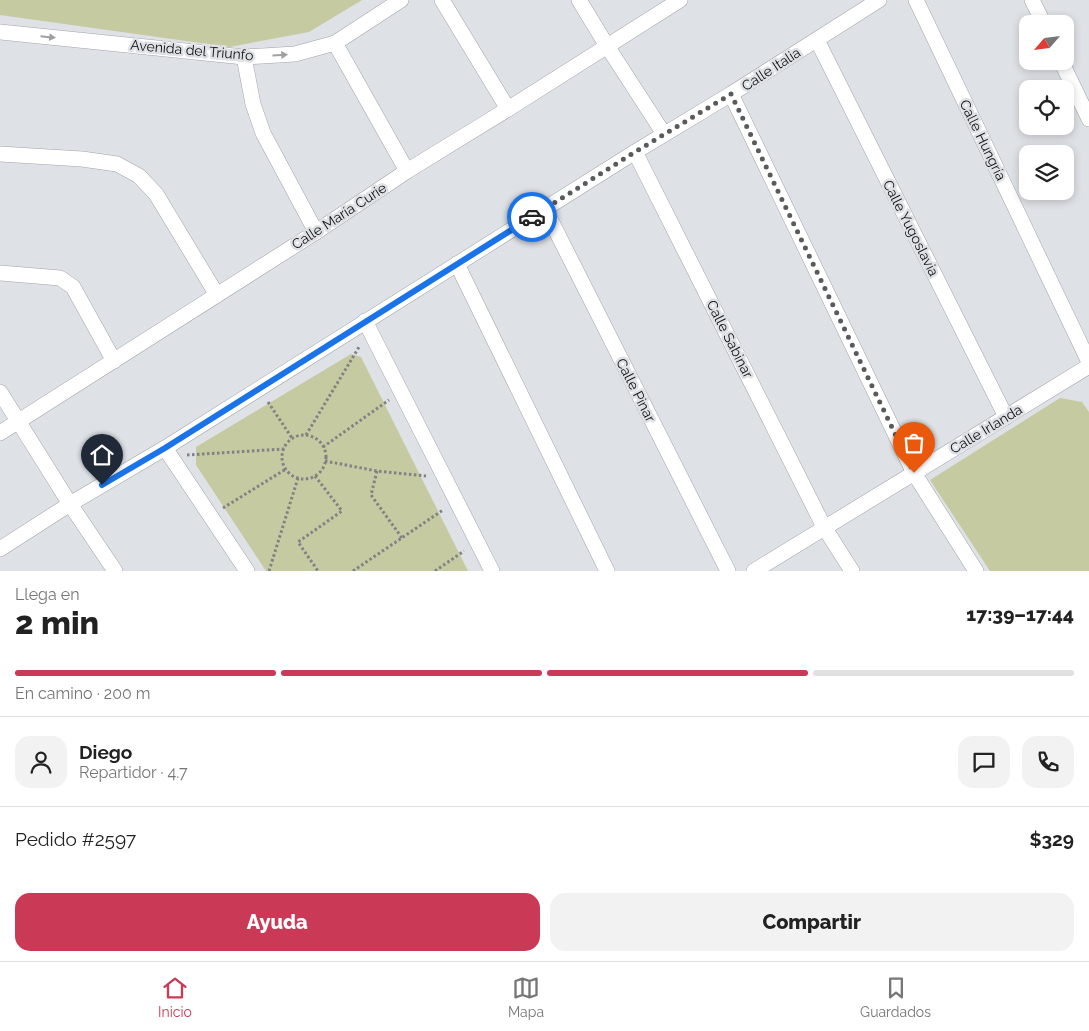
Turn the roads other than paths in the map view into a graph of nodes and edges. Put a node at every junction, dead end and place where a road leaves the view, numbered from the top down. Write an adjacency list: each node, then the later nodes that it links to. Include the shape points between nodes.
1 (401, 0): 11 (street, Avenida del Triunfo)
2 (442, 0): 16 (street)
3 (579, 0): 12 (street)
4 (680, 0): 12 (street, Calle María Curie)
5 (879, 0): 10 (street, Calle Italia)
6 (916, 0): 29 (street, Calle Hungría)
7 (1032, 0): 8 (street)
8 (1040, 15)
9 (0, 32): 13 (street, Avenida del Triunfo, one-way to 13)
10 (817, 40): 15 (street, Calle Italia); 31 (street, Calle Yugoslavia)
11 (335, 43): 13 (street, Avenida del Triunfo, one-way to 11, via 295,54); 21 (street)
12 (607, 46): 16 (street, Calle María Curie); 18 (street)
13 (244, 57): 23 (street, via 253,104 264,133)
14 (1066, 70): 17 (street)
15 (731, 94): 18 (street, Calle Italia); 35 (street)
16 (508, 109): 21 (street, Calle María Curie)
17 (1089, 119)
18 (664, 134): 19 (street, Calle Italia)
19 (635, 152): 22 (street, Calle Italia); 37 (street, Calle Sabinar)
20 (0, 154): 26 (street, via 117,164 139,176 156,194)
21 (407, 171): 23 (street, Calle María Curie)
22 (545, 209): 24 (street, Calle Italia); 43 (street, Calle Pinar)
23 (316, 232): 26 (street, Calle María Curie)
24 (457, 264): 27 (street, Calle Italia); 42 (street)
25 (0, 273): 28 (street, via 60,278 66,282 72,287)
26 (217, 295): 28 (street, Calle María Curie)
27 (365, 321): 34 (street, Calle Italia); 41 (street)
28 (114, 361): 32 (street, Calle María Curie)
29 (1089, 364): 31 (street, Calle Irlanda)
30 (0, 392): 32 (street)
31 (1006, 418): 35 (street, Calle Irlanda)
32 (18, 422): 33 (street, Calle María Curie); 36 (street)
33 (0, 433)
34 (165, 448): 36 (street, Calle Italia); 40 (street)
35 (914, 473): 37 (street, Calle Irlanda); 46 (street)
36 (70, 504): 38 (street, Calle Italia); 39 (street)
37 (824, 527): 44 (street, Calle Irlanda); 45 (street, Calle Sabinar)
38 (0, 549)
39 (114, 571)
40 (247, 571)
41 (492, 571)
42 (607, 571)
43 (728, 571)
44 (754, 571)
45 (852, 571)
46 (976, 571)

